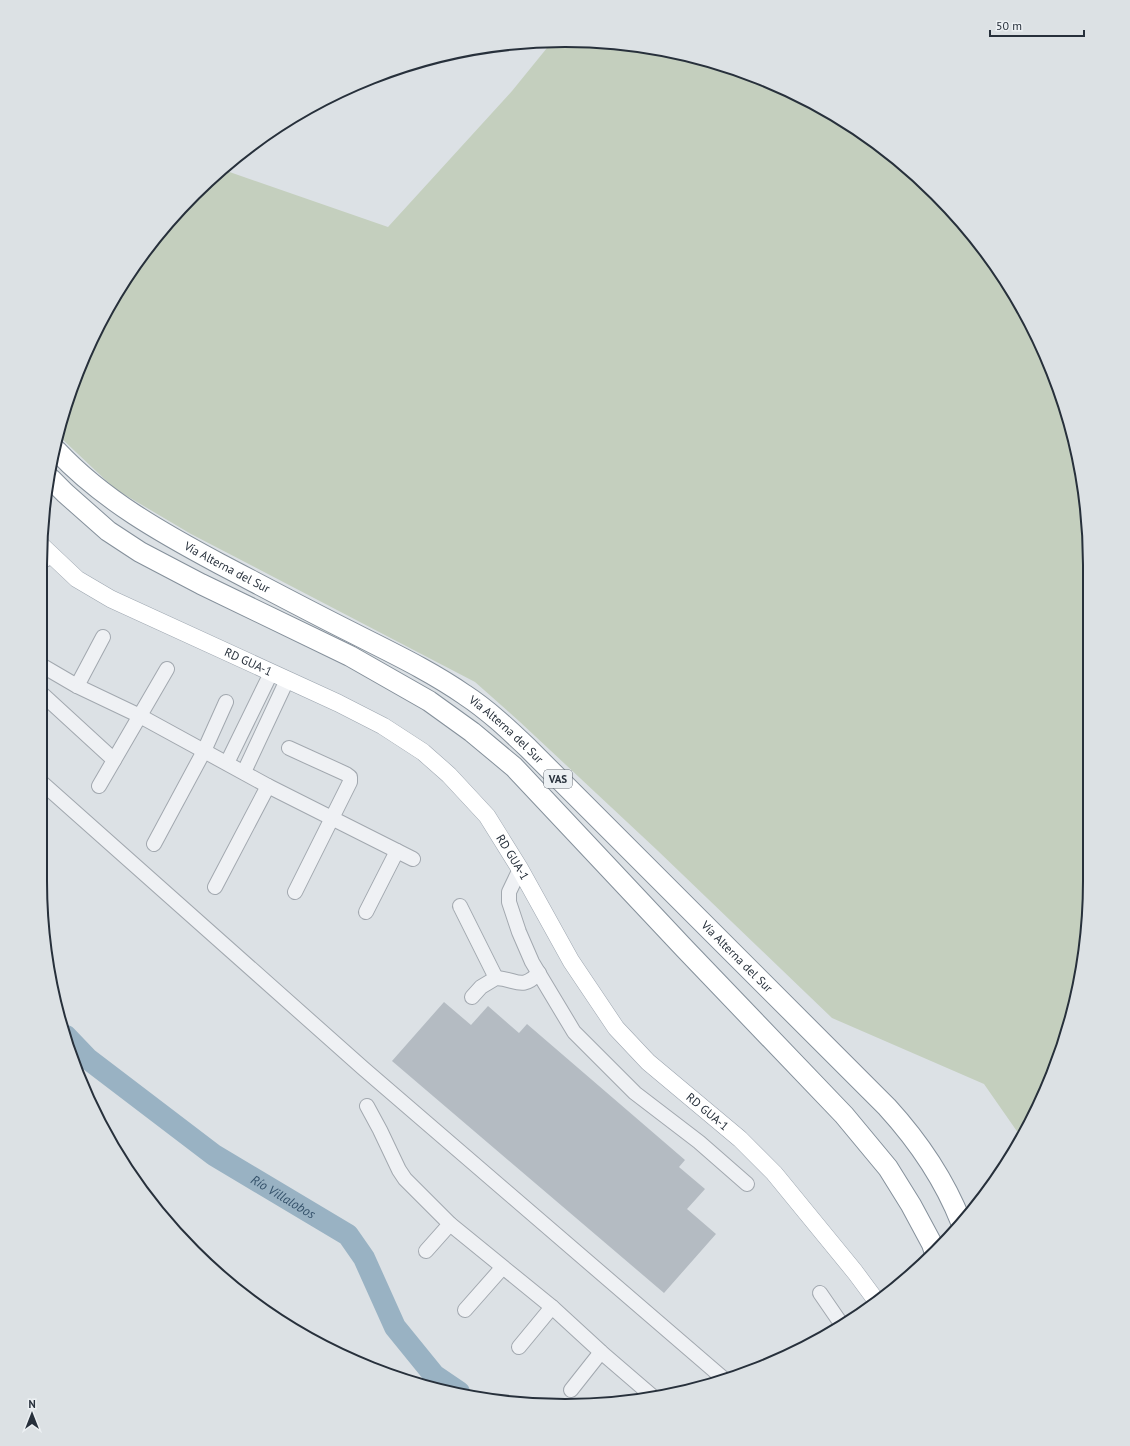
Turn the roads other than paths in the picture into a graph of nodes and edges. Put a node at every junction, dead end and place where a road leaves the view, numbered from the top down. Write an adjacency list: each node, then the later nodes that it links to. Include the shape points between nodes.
1 (60, 453): 35 (highway, Vía Alterna del Sur / VAS, via 87,480 156,528 418,666 466,696 493,717 529,749 887,1107 930,1162)
2 (54, 482): 37 (highway, Vía Alterna del Sur / VAS, via 108,531 140,552 208,588 350,656 429,701 514,767 844,1115 888,1168 911,1205)
3 (47, 557): 7 (main road, RD GUA-1, via 111,600)
4 (103, 637): 9 (street)
5 (47, 668): 9 (street)
6 (167, 669): 12 (street)
7 (271, 673): 8 (main road, RD GUA-1); 16 (street)
8 (287, 680): 17 (street); 25 (main road, RD GUA-1, via 377,722 423,752 449,775 487,816)
9 (77, 686): 12 (street)
10 (47, 699): 15 (street)
11 (226, 702): 14 (street)
12 (140, 716): 14 (street); 15 (street)
13 (289, 748): 21 (street, via 350,778)
14 (204, 751): 16 (street); 22 (street)
15 (114, 760): 18 (street)
16 (227, 763): 17 (street)
17 (244, 772): 19 (street)
18 (98, 786)
19 (268, 786): 21 (street); 26 (street)
20 (47, 787): 47 (street, via 364,1069)
21 (332, 817): 23 (street); 27 (street)
22 (154, 844)
23 (397, 851): 24 (street); 29 (street)
24 (413, 859)
25 (520, 869): 30 (street, via 508,892 509,902 519,932); 41 (main road, RD GUA-1, via 572,961 616,1028 648,1062 740,1139 774,1173)
26 (215, 887)
27 (294, 892)
28 (460, 906): 31 (street)
29 (366, 912)
30 (539, 973): 31 (street, via 526,983); 34 (street, via 574,1032 635,1093 700,1142)
31 (496, 978): 32 (street, via 481,987)
32 (472, 997)
33 (367, 1106): 36 (street, via 405,1179)
34 (747, 1184)
35 (959, 1217)
36 (450, 1224): 38 (street); 39 (street)
37 (932, 1246)
38 (426, 1251)
39 (502, 1268): 42 (street); 43 (street)
40 (820, 1292): 44 (street)
41 (873, 1297)
42 (552, 1307): 45 (street); 46 (street)
43 (465, 1310)
44 (839, 1321)
45 (519, 1347)
46 (601, 1352): 48 (street); 49 (street)
47 (720, 1375)
48 (571, 1390)
49 (648, 1392)

